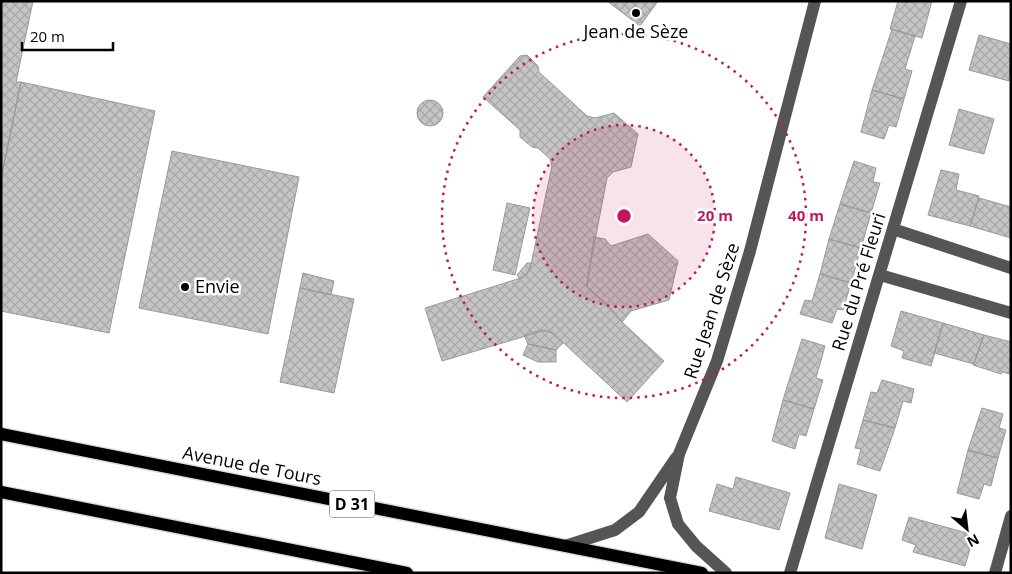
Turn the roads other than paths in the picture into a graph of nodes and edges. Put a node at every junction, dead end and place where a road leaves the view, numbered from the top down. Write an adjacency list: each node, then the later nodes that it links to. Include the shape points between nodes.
1 (815, 1): 8 (street, Rue Jean de Sèze, via 750,251 717,361)
2 (961, 1): 3 (street, Rue du Pré Fleuri)
3 (893, 229): 4 (street); 5 (street, Rue du Pré Fleuri)
4 (1011, 268)
5 (880, 275): 6 (street); 15 (street, Rue du Pré Fleuri)
6 (1011, 313)
7 (1, 434): 11 (main road, Avenue de Tours / D 31)
8 (679, 454): 11 (street, Rue Jean de Sèze, via 639,512 615,530); 14 (street, Rue Jean de Sèze, via 670,498 678,524 696,546)
9 (1, 492): 12 (main road)
10 (1011, 516): 16 (street)
11 (565, 546): 13 (main road, Avenue de Tours / D 31)
12 (408, 573)
13 (702, 573)
14 (726, 573)
15 (790, 573)
16 (995, 573)

